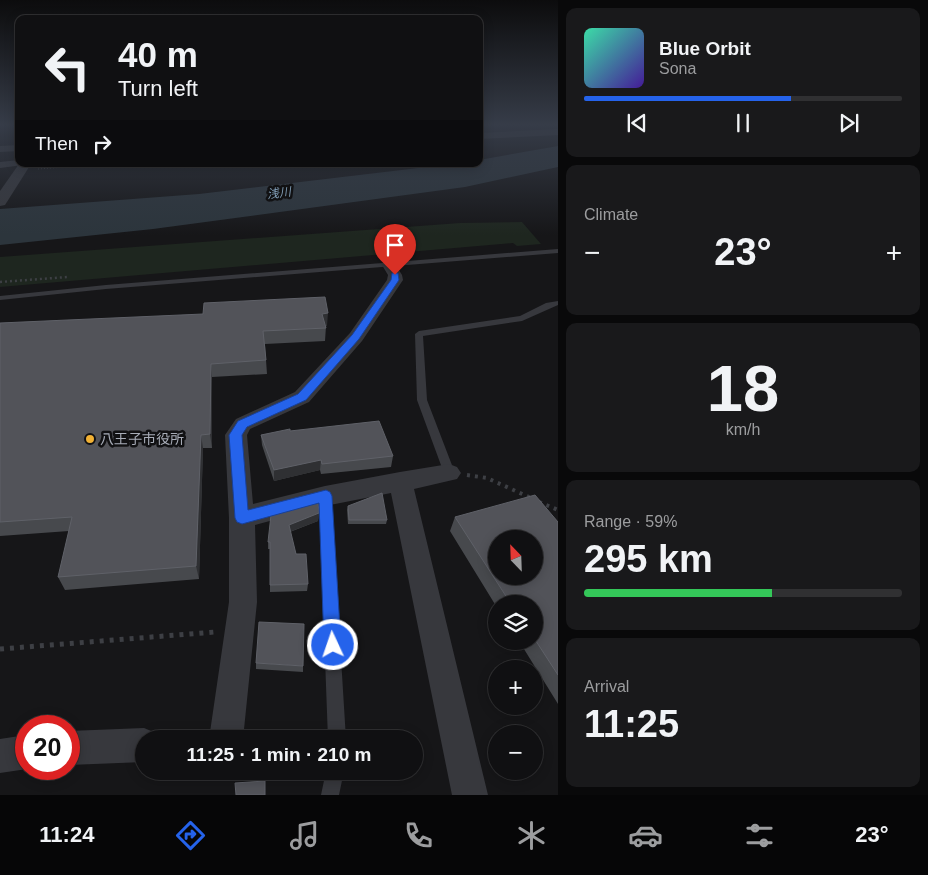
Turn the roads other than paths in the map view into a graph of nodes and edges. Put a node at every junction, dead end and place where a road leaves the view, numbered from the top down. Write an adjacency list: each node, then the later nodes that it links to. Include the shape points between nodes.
1 (15, 163): 2 (street)
2 (0, 165)
3 (30, 167): 4 (street)
4 (0, 202)
5 (558, 251): 6 (lane)
6 (389, 265): 7 (lane); 12 (street, via 395,280 338,358 302,397 242,424 236,435)
7 (0, 298)
8 (558, 303): 9 (lane, via 522,318 419,334 422,400)
9 (449, 473): 10 (street)
10 (400, 481): 11 (street); 21 (street)
11 (326, 496): 12 (street); 14 (lane)
12 (242, 518): 13 (street, via 244,602)
13 (227, 730)
14 (337, 730)
15 (135, 745): 16 (street)
16 (80, 748)
17 (15, 754): 18 (street)
18 (0, 756)
19 (333, 780): 20 (lane)
20 (330, 795)
21 (470, 795)

